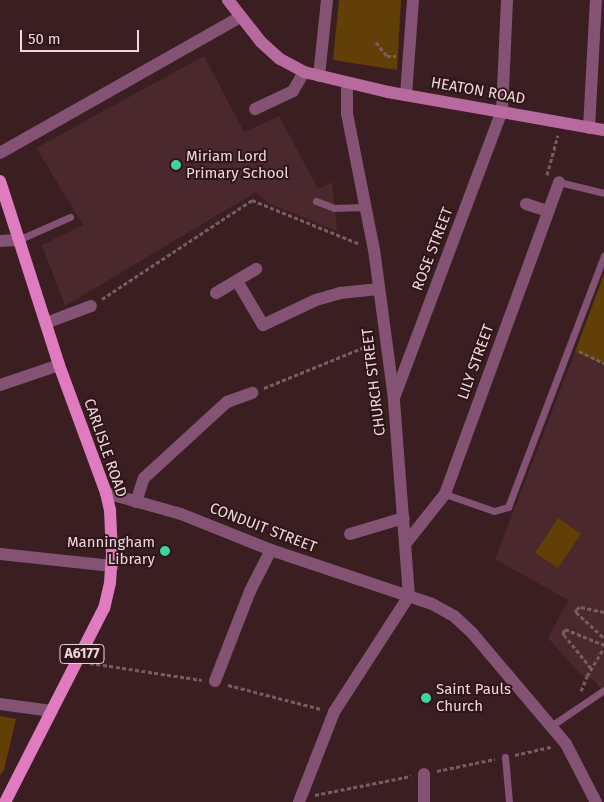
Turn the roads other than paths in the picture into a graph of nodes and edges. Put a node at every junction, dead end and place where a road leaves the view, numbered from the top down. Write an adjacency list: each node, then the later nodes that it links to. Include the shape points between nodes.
1 (228, 0): 6 (street)
2 (327, 0): 8 (street)
3 (413, 0): 10 (street)
4 (507, 0): 12 (street, ROSE STREET)
5 (596, 0): 13 (street)
6 (238, 10): 7 (street, via 261,42 280,59); 15 (street)
7 (304, 72): 8 (street); 11 (street, via 293,91)
8 (319, 76): 9 (street)
9 (347, 83): 10 (street, HEATON ROAD); 21 (street, CHURCH STREET, via 346,114)
10 (406, 95): 12 (street, HEATON ROAD)
11 (255, 109)
12 (502, 111): 13 (street, HEATON ROAD); 36 (street, ROSE STREET)
13 (588, 128): 14 (street, HEATON ROAD)
14 (604, 130)
15 (0, 153)
16 (0, 181): 24 (main road, CARLISLE ROAD / A6177)
17 (559, 182): 18 (lane); 22 (street, LILY STREET)
18 (604, 193)
19 (316, 202): 21 (lane, via 334,208)
20 (526, 204): 22 (street)
21 (366, 207): 29 (street, CHURCH STREET)
22 (548, 211): 38 (street, LILY STREET)
23 (70, 217): 24 (lane)
24 (17, 240): 25 (street); 32 (main road, CARLISLE ROAD / A6177)
25 (0, 241)
26 (604, 256): 38 (lane, via 508,506 494,511)
27 (256, 269): 28 (street)
28 (236, 282): 29 (street, via 263,325 316,300 340,293); 30 (street)
29 (379, 289): 36 (street, CHURCH STREET)
30 (216, 293)
31 (91, 306): 32 (street)
32 (46, 323): 33 (main road, CARLISLE ROAD / A6177)
33 (59, 365): 34 (street); 37 (main road, CARLISLE ROAD / A6177)
34 (0, 385)
35 (252, 393): 39 (street, via 228,402 144,478)
36 (394, 399): 40 (street, CHURCH STREET)
37 (106, 493): 39 (street, CONDUIT STREET); 45 (main road, CARLISLE ROAD / A6177, via 110,510)
38 (445, 494): 42 (street, LILY STREET)
39 (136, 502): 43 (street, CONDUIT STREET, via 181,514)
40 (404, 518): 41 (street); 42 (street, CHURCH STREET)
41 (350, 534)
42 (406, 543): 46 (street, CHURCH STREET)
43 (270, 550): 46 (street, CONDUIT STREET); 47 (street, via 250,591)
44 (0, 554): 45 (street)
45 (112, 566): 50 (main road, CARLISLE ROAD / A6177, via 104,608)
46 (409, 596): 51 (street, CONDUIT STREET, via 432,604 460,622); 55 (street, via 334,712)
47 (215, 681)
48 (604, 690): 51 (lane)
49 (0, 704): 50 (street)
50 (52, 711): 56 (main road, CARLISLE ROAD / A6177)
51 (551, 726): 54 (street, CONDUIT STREET, via 566,744)
52 (505, 757): 58 (lane)
53 (424, 774): 57 (street)
54 (599, 799)
55 (300, 800)
56 (5, 802)
57 (424, 802)
58 (510, 802)

